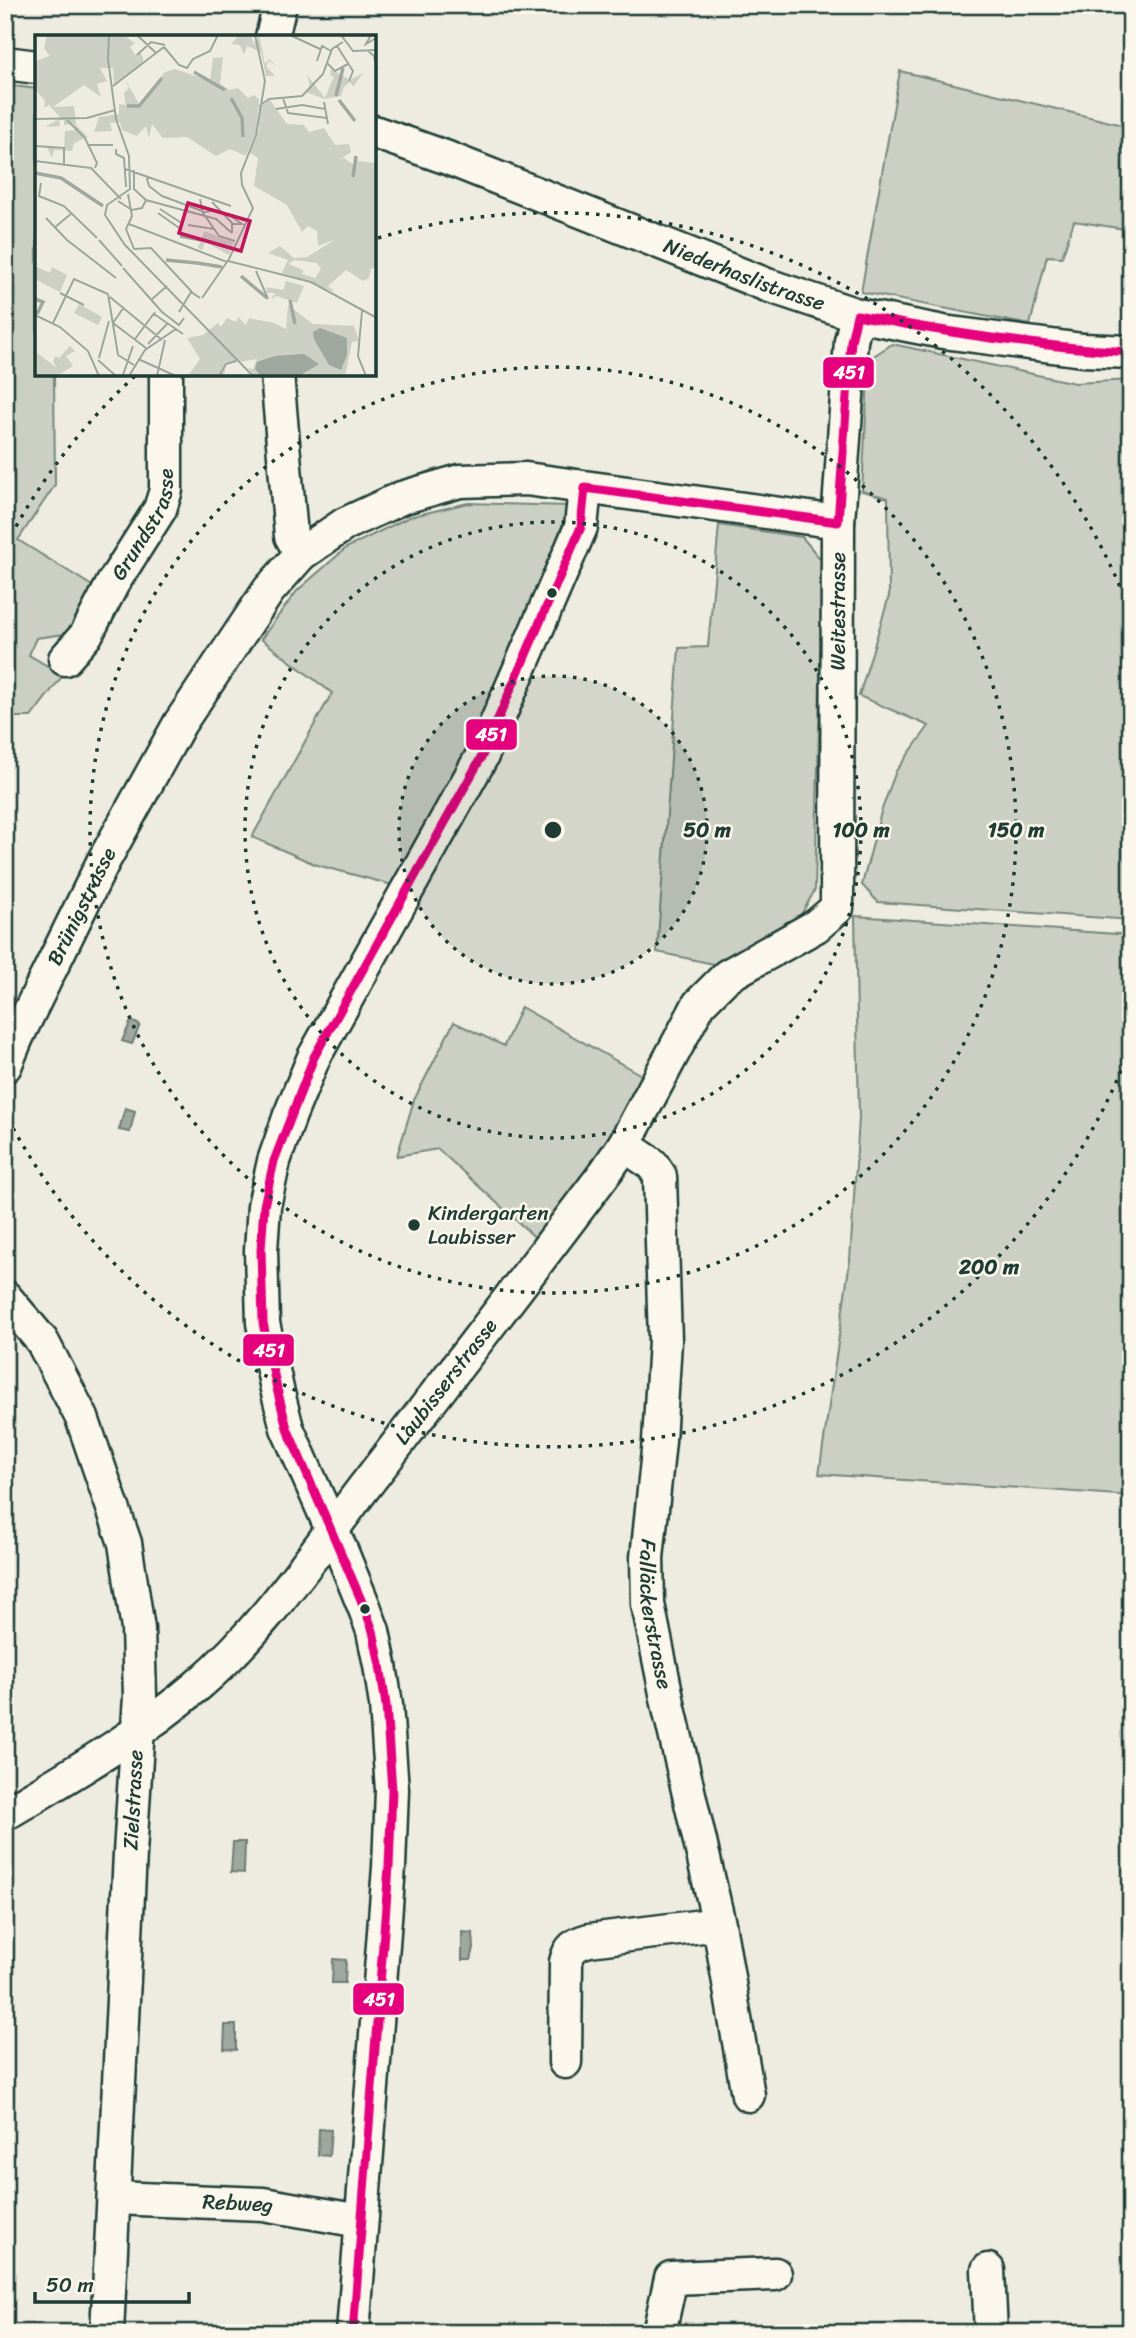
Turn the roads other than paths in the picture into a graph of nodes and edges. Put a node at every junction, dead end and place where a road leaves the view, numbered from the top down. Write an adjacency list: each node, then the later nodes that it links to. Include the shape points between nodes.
1 (280, 5): 2 (street)
2 (272, 35)
3 (5, 63): 4 (street)
4 (35, 67)
5 (376, 133): 6 (street, Niederhaslistrasse, via 767,285)
6 (857, 315): 7 (street, Niederhaslistrasse, via 943,332); 11 (street, Weitestrasse, via 851,341)
7 (1131, 352)
8 (166, 376): 13 (street, Grundstrasse, via 166,490 160,509 86,635)
9 (277, 376): 12 (street, via 291,536)
10 (584, 488): 11 (street, Brünigstrasse); 12 (street, Brünigstrasse, via 526,479 460,481 401,498 345,524); 19 (street, via 581,527 482,755 314,1057 274,1161 261,1250 263,1323 287,1428)
11 (838, 522): 14 (street, Weitestrasse)
12 (301, 554): 15 (street, Brünigstrasse, via 269,590 180,723)
13 (65, 659)
14 (837, 908): 17 (street, Laubisserstrasse, via 816,926 727,976 699,1004)
15 (11, 1033): 16 (street, Brünigstrasse)
16 (5, 1066)
17 (624, 1145): 19 (street, Laubisserstrasse); 22 (street, Falläckerstrasse, via 652,1164 660,1176 665,1341 647,1558 648,1604)
18 (5, 1297): 20 (street, Zielstrasse, via 41,1340 82,1418 125,1543 138,1629)
19 (332, 1530): 20 (street, Laubisserstrasse, via 229,1656); 26 (street, via 373,1631 386,1705 392,1790)
20 (137, 1734): 21 (street, Laubisserstrasse); 25 (street, Zielstrasse)
21 (5, 1814)
22 (719, 1924): 23 (street, via 589,1940 569,1950); 24 (street, Falläckerstrasse)
23 (565, 2062)
24 (748, 2095)
25 (114, 2198): 26 (street, Rebweg, via 263,2204); 29 (street, Zielstrasse)
26 (360, 2221): 30 (street)
27 (988, 2270): 32 (street)
28 (775, 2274): 31 (street, via 671,2278)
29 (107, 2333)
30 (353, 2333)
31 (659, 2333)
32 (991, 2333)

